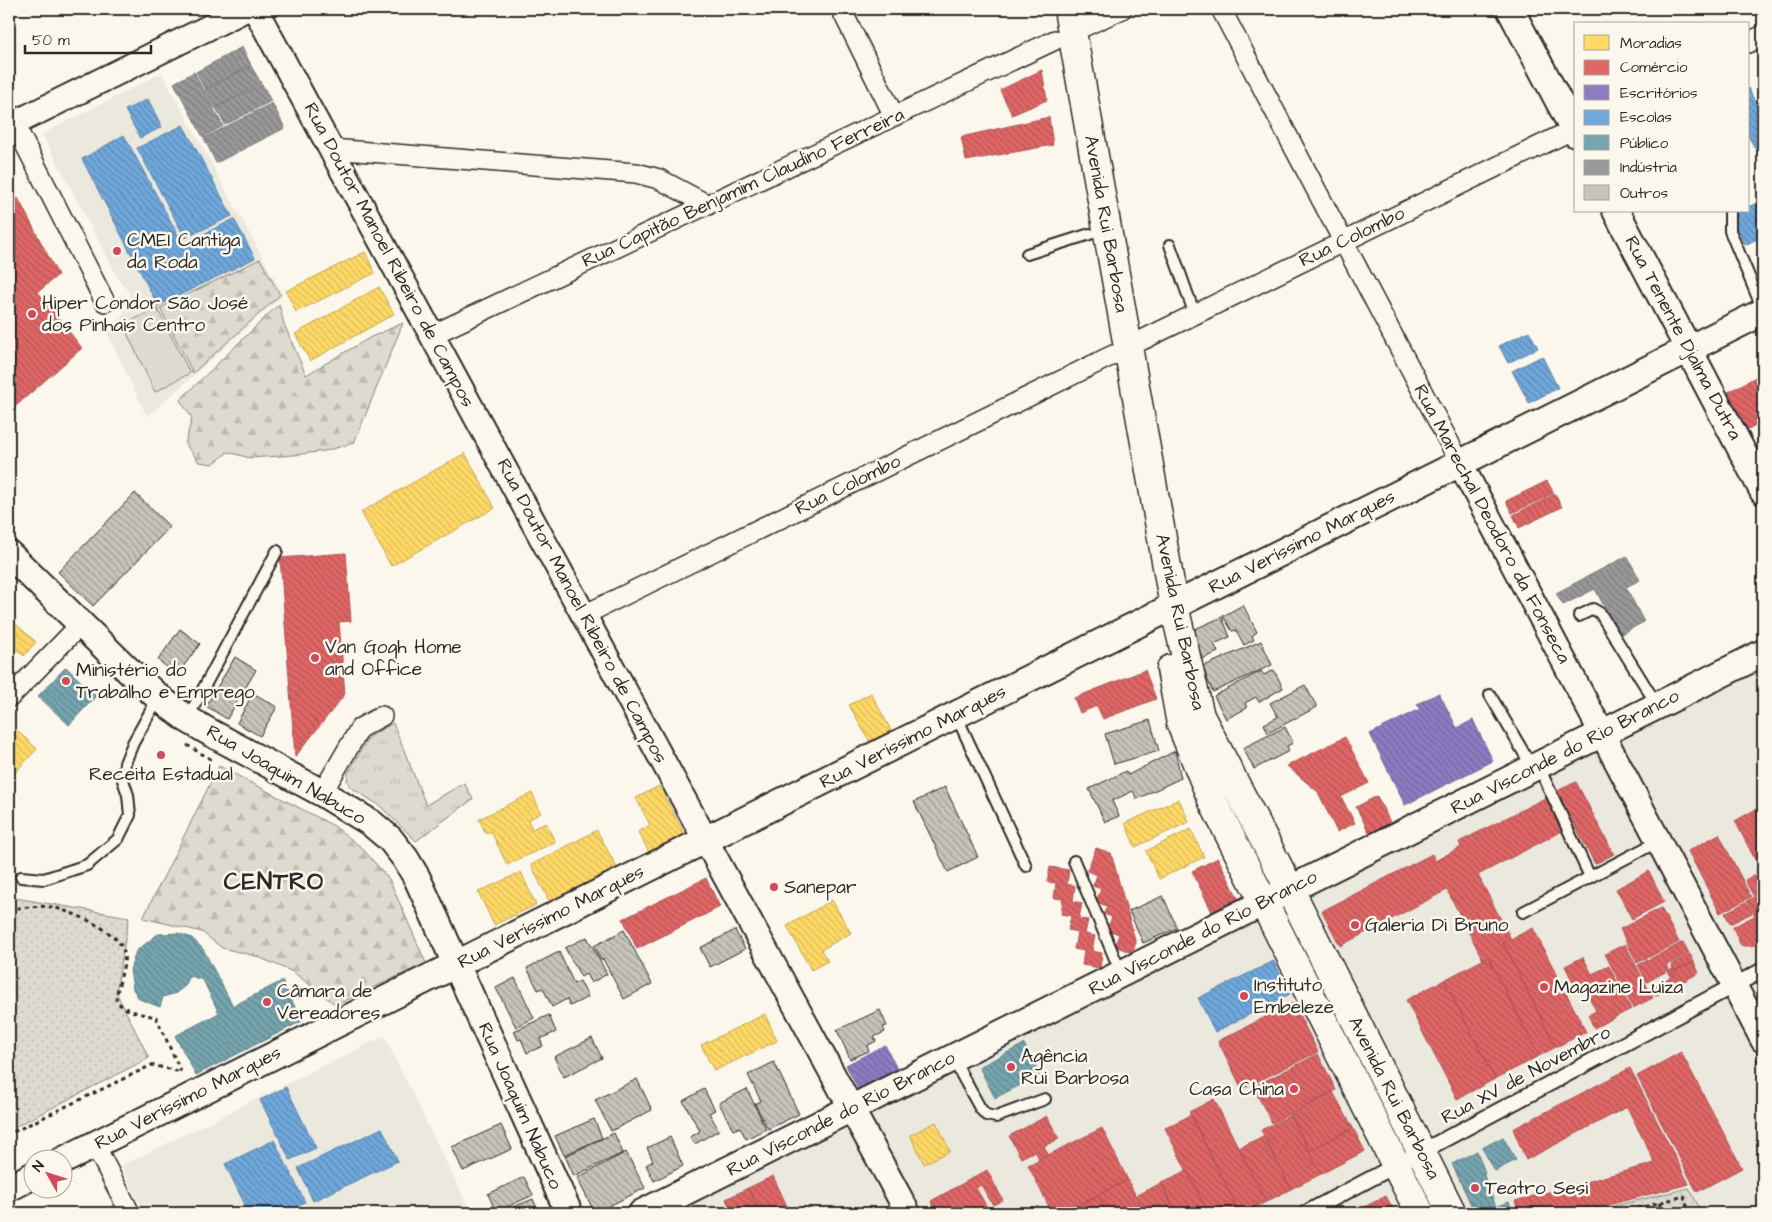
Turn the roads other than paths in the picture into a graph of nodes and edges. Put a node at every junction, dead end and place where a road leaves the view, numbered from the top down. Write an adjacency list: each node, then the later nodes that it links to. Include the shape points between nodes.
1 (246, 9): 12 (street)
2 (255, 9): 15 (street, Rua Doutor Manoel Ribeiro de Campos)
3 (841, 9): 11 (street)
4 (1049, 9): 8 (main road, Avenida Rui Barbosa)
5 (1122, 9): 8 (street, Rua Capitão Benjamim Claudino Ferreira)
6 (1221, 9): 20 (street, Rua Marechal Deodoro da Fonseca)
7 (1510, 9): 13 (main road)
8 (1065, 27): 11 (street, Rua Capitão Benjamim Claudino Ferreira); 19 (main road, Avenida Rui Barbosa); 28 (main road, Avenida Rui Barbosa)
9 (1763, 35): 10 (street)
10 (1750, 42)
11 (894, 116): 16 (street, Rua Capitão Benjamim Claudino Ferreira)
12 (10, 121): 23 (street)
13 (1574, 128)
14 (1574, 130): 20 (street, Rua Colombo)
15 (331, 149): 16 (street, via 636,173 659,180); 26 (street, Rua Doutor Manoel Ribeiro de Campos)
16 (708, 204): 26 (street, Rua Capitão Benjamim Claudino Ferreira)
17 (1617, 212): 27 (main road, Rua Tenente Djalma Dutra)
18 (1730, 212): 24 (lane, via 1730,231)
19 (1090, 234): 22 (lane); 28 (main road, Avenida Rui Barbosa)
20 (1344, 241): 25 (street, Rua Colombo); 29 (street, Rua Marechal Deodoro da Fonseca)
21 (1170, 245): 25 (lane)
22 (1027, 254)
23 (106, 302)
24 (1763, 311): 27 (main road, Rua Veríssimo Marques)
25 (1195, 314): 28 (street, Rua Colombo)
26 (432, 335): 34 (street, Rua Doutor Manoel Ribeiro de Campos)
27 (1689, 349): 29 (main road, Rua Veríssimo Marques); 30 (main road, Rua Tenente Djalma Dutra)
28 (1120, 351): 33 (main road, Avenida Rui Barbosa); 34 (street, Rua Colombo)
29 (1460, 464): 33 (main road, Rua Veríssimo Marques); 45 (street, Rua Marechal Deodoro da Fonseca)
30 (1763, 491)
31 (277, 551): 44 (lane)
32 (9, 554): 36 (main road, Rua Joaquim Nabuco)
33 (1167, 610): 42 (main road, Rua Veríssimo Marques); 54 (main road, Avenida Rui Barbosa, via 1200,716); 55 (main road, Avenida Rui Barbosa, via 1181,724 1213,802)
34 (584, 615): 48 (street, Rua Doutor Manoel Ribeiro de Campos)
35 (1579, 616): 41 (lane, via 1593,609 1600,613)
36 (81, 624): 39 (street); 40 (main road, Rua Joaquim Nabuco)
37 (1763, 653): 41 (main road, Rua Visconde do Rio Branco)
38 (1490, 695): 46 (lane)
39 (9, 696)
40 (158, 697): 44 (main road, Rua Joaquim Nabuco); 52 (lane, via 125,763 123,780 130,816 118,839 87,865 44,880)
41 (1658, 706): 45 (main road, Rua Visconde do Rio Branco)
42 (956, 715): 48 (main road, Rua Veríssimo Marques); 51 (lane)
43 (382, 716): 47 (street, via 360,728)
44 (187, 718): 47 (main road, Rua Joaquim Nabuco)
45 (1602, 733): 46 (main road, Rua Visconde do Rio Branco); 49 (street, Rua Marechal Deodoro da Fonseca)
46 (1536, 767): 53 (lane); 54 (main road, Rua Visconde do Rio Branco)
47 (322, 793): 57 (main road, Rua Joaquim Nabuco, via 371,823 405,858)
48 (706, 840): 57 (main road, Rua Veríssimo Marques); 64 (street, Rua Doutor Manoel Ribeiro de Campos)
49 (1659, 841): 53 (lane); 60 (street, Rua Marechal Deodoro da Fonseca)
50 (1074, 862): 59 (lane)
51 (1026, 866)
52 (21, 877)
53 (1590, 877): 56 (lane)
54 (1290, 890): 55 (main road, Rua Visconde do Rio Branco); 66 (main road, Avenida Rui Barbosa)
55 (1264, 902): 59 (main road, Rua Visconde do Rio Branco); 68 (main road, Avenida Rui Barbosa)
56 (1524, 912)
57 (456, 964): 65 (main road, Rua Veríssimo Marques); 72 (main road, Rua Joaquim Nabuco)
58 (1763, 970): 60 (street, Rua XV de Novembro)
59 (1121, 974): 62 (main road, Rua Visconde do Rio Branco)
60 (1734, 985): 61 (street, Rua Marechal Deodoro da Fonseca); 66 (street, Rua XV de Novembro)
61 (1763, 1040)
62 (953, 1058): 63 (lane, via 986,1115 996,1117); 64 (main road, Rua Visconde do Rio Branco)
63 (1045, 1098)
64 (852, 1109): 73 (main road, Rua Visconde do Rio Branco); 74 (street, Rua Doutor Manoel Ribeiro de Campos)
65 (95, 1145): 67 (main road, Rua Veríssimo Marques); 71 (street)
66 (1421, 1152): 68 (street, Rua XV de Novembro); 77 (main road, Avenida Rui Barbosa)
67 (72, 1156)
68 (1396, 1166): 75 (street, Rua XV de Novembro); 76 (main road, Avenida Rui Barbosa)
69 (22, 1181): 70 (main road)
70 (9, 1188)
71 (130, 1213)
72 (568, 1213)
73 (642, 1213)
74 (908, 1213)
75 (1306, 1213)
76 (1420, 1213)
77 (1452, 1213)

